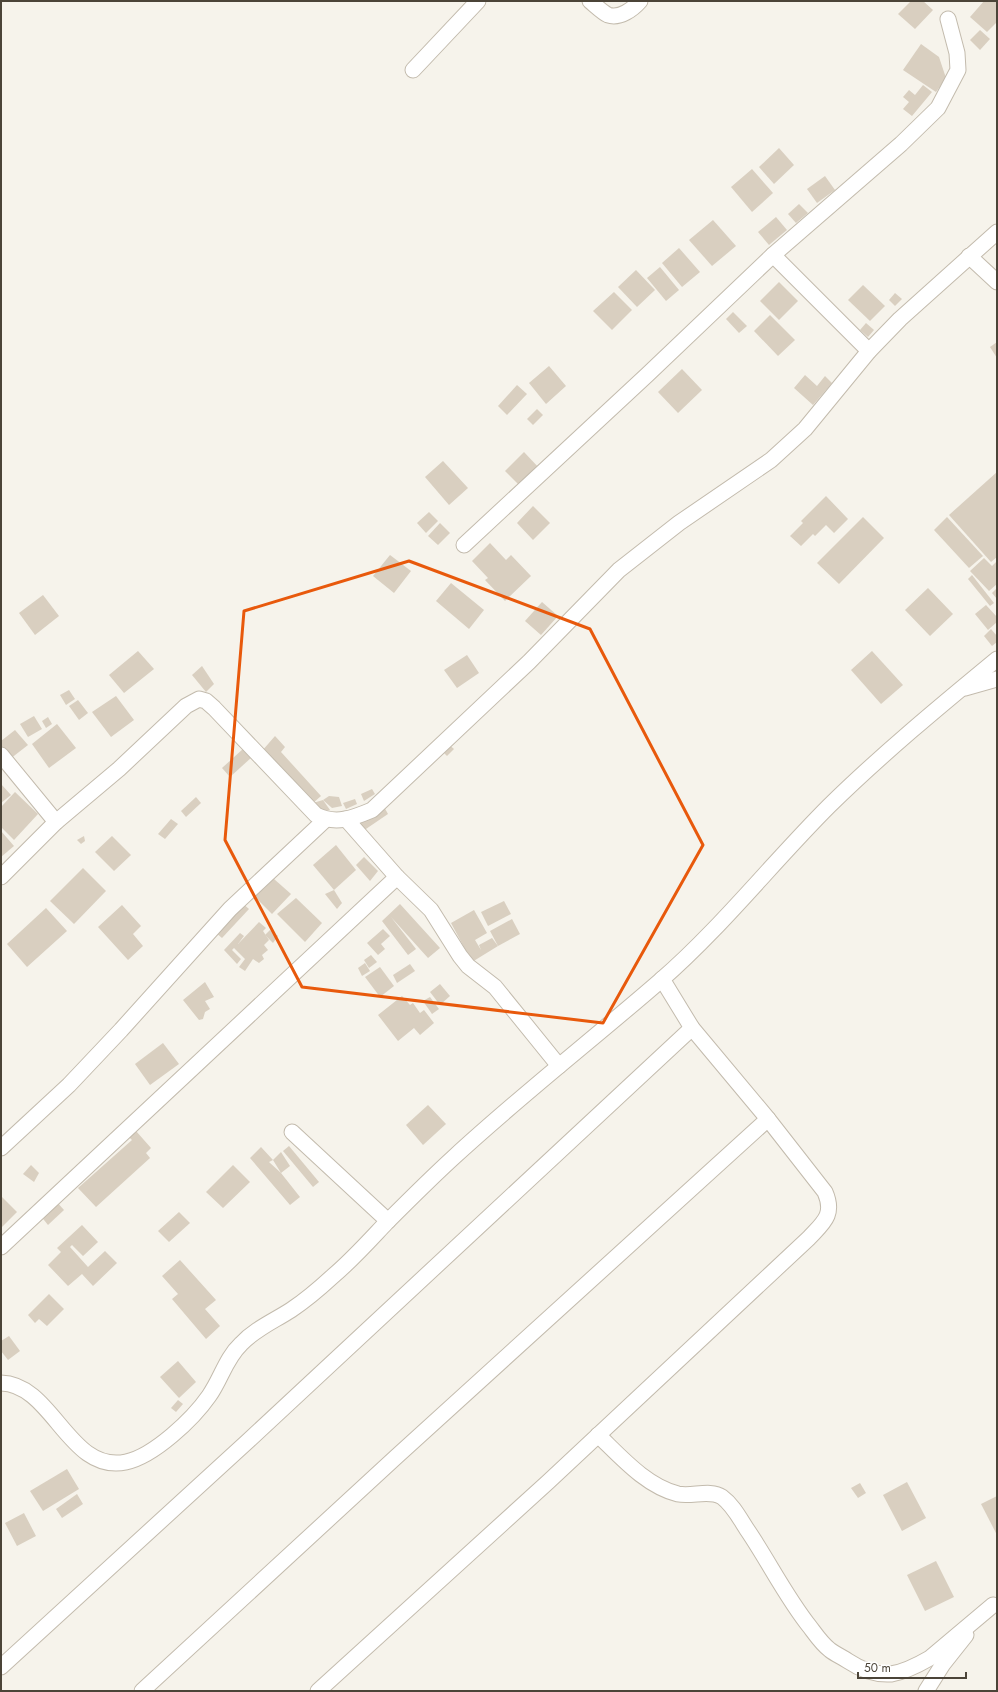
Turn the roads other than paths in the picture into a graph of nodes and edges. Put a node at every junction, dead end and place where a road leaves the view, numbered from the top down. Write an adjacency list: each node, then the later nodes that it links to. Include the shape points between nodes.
1 (478, 1): 5 (street)
2 (590, 1): 3 (street, via 608,15 616,16 625,13)
3 (640, 1)
4 (948, 19): 7 (street, via 957,53 958,70 938,108 901,144)
5 (413, 70)
6 (997, 232): 8 (street)
7 (773, 255): 10 (street); 11 (street)
8 (969, 256): 9 (street); 10 (street)
9 (997, 282)
10 (869, 351): 17 (street, via 805,429 772,460 679,523 619,570 529,662 372,810)
11 (464, 545)
12 (997, 658): 14 (street)
13 (997, 679): 14 (street)
14 (960, 689): 21 (street, via 879,759 830,806 714,930)
15 (1, 755): 18 (street)
16 (326, 820): 17 (street); 18 (street, via 307,807 214,708 199,699 186,706); 26 (street, via 230,909 69,1085)
17 (346, 820): 20 (street)
18 (56, 822): 19 (street)
19 (1, 877)
20 (397, 877): 23 (street, via 431,910 468,966 495,987); 28 (street)
21 (662, 980): 22 (street); 23 (street)
22 (692, 1028): 24 (street); 32 (street)
23 (559, 1066): 27 (street, via 453,1158)
24 (768, 1119): 30 (street, via 825,1192 829,1206 828,1215 809,1238); 33 (street)
25 (292, 1132): 27 (street)
26 (1, 1148)
27 (388, 1221): 29 (street, via 336,1274 307,1299 242,1342 232,1354 208,1398 175,1434 139,1459 108,1463 96,1457 72,1440 45,1406 24,1389 6,1382)
28 (1, 1247)
29 (1, 1383)
30 (598, 1435): 31 (street, via 628,1464 663,1488 678,1494 714,1494 730,1504 800,1615 829,1649 864,1670 892,1674 919,1665); 34 (street)
31 (995, 1604): 35 (street, via 975,1623)
32 (1, 1667)
33 (142, 1691)
34 (318, 1691)
35 (926, 1691)

